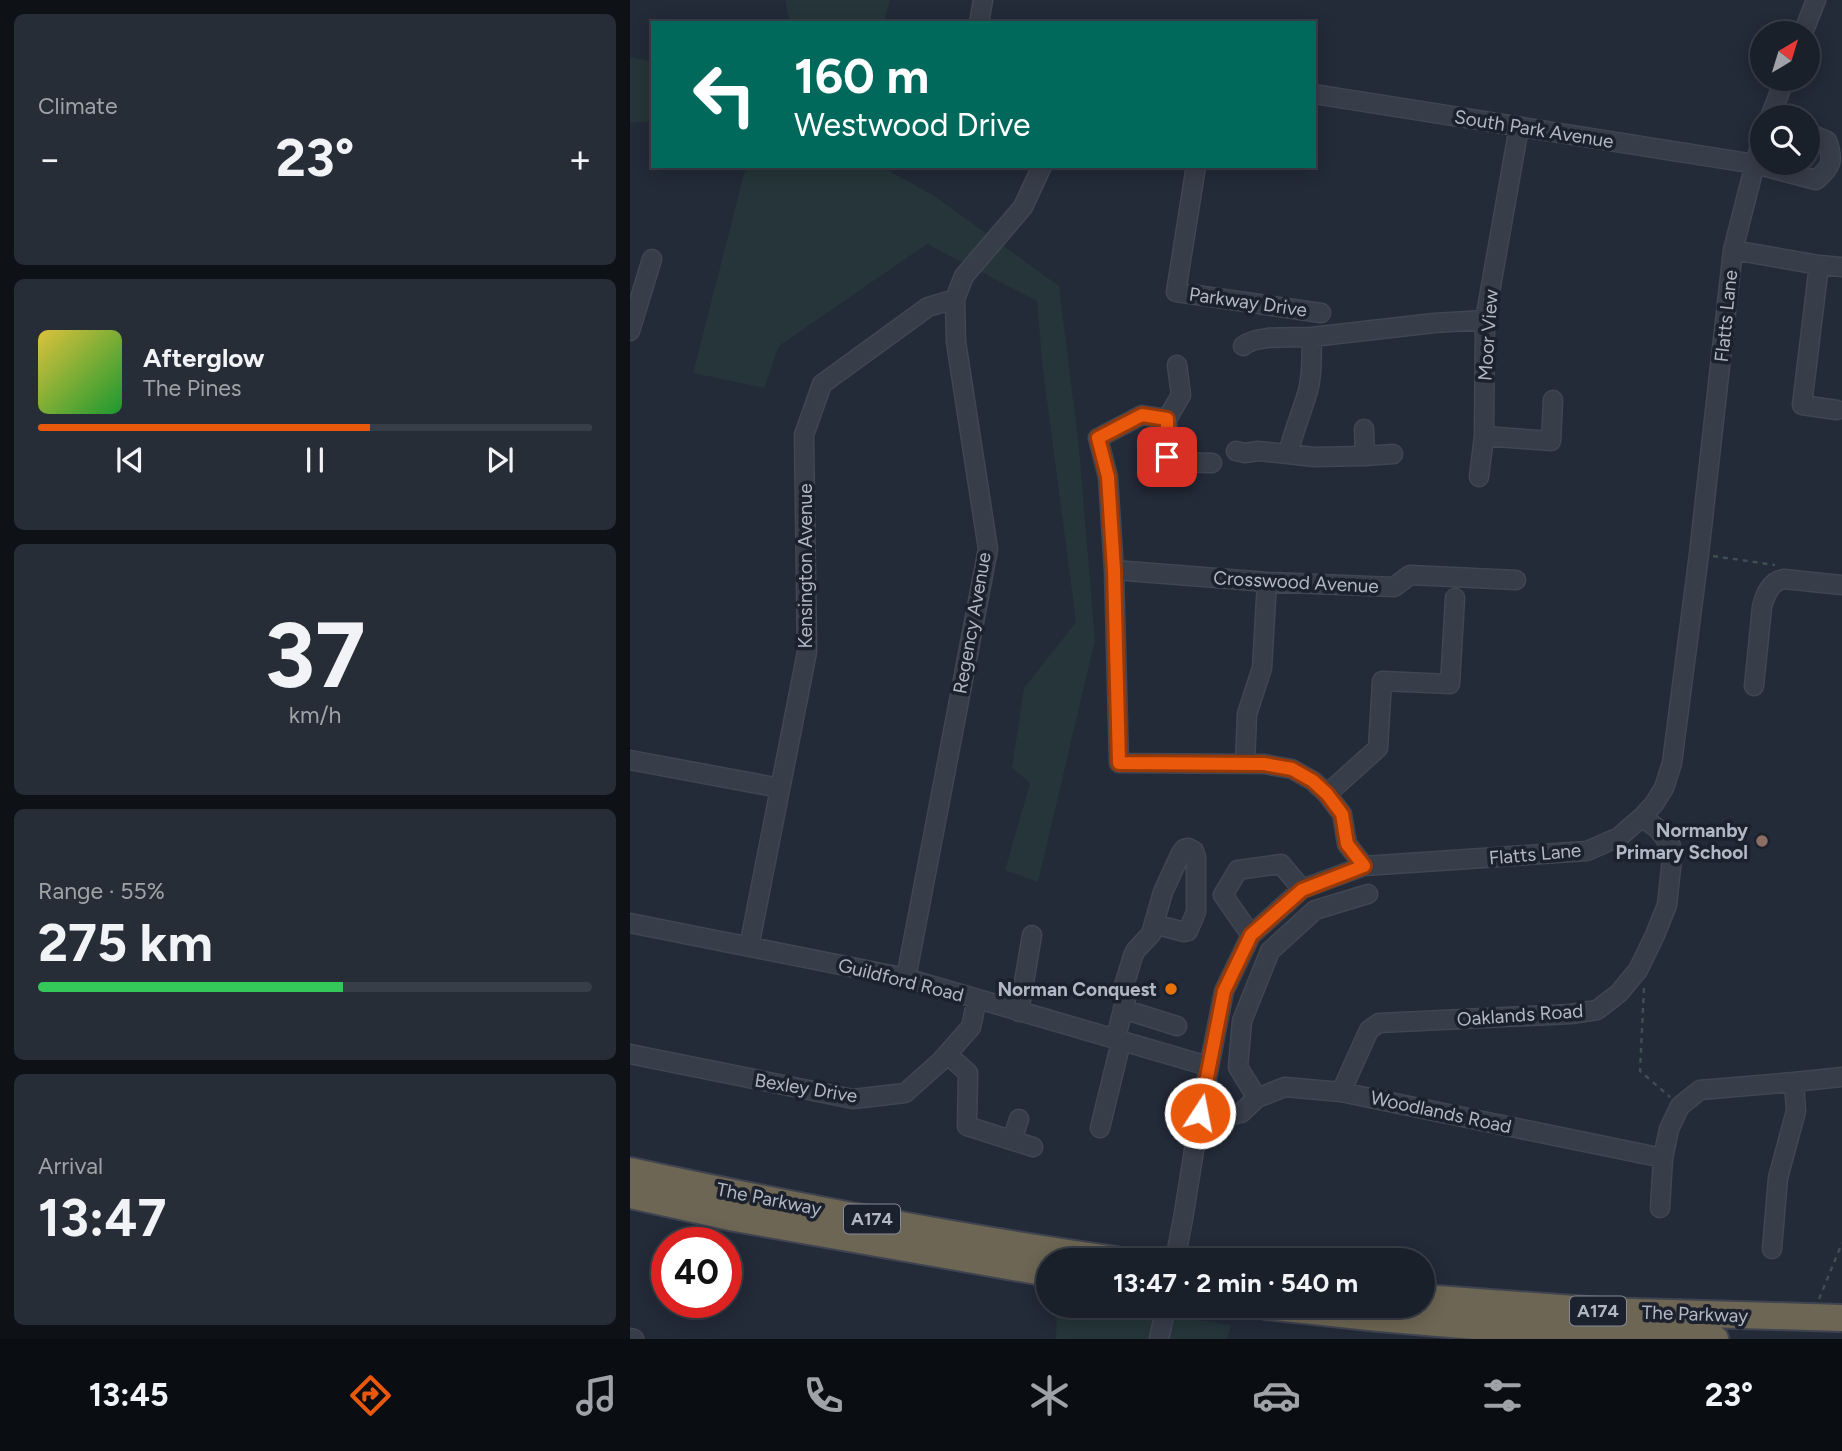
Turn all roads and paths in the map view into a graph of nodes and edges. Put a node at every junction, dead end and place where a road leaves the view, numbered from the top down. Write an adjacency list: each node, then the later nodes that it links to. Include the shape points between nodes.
1 (983, 0): 3 (street)
2 (1816, 0): 4 (street)
3 (979, 21)
4 (1808, 21)
5 (1316, 94): 6 (street, South Park Avenue)
6 (1519, 127): 8 (street, South Park Avenue); 19 (street, Moor View)
7 (1820, 138): 12 (street, South Park Avenue, via 1827,141 1832,153 1829,170 1816,180)
8 (1750, 163)
9 (1041, 168): 17 (street, Regency Avenue, via 1023,207 964,276)
10 (1196, 168): 18 (street, Parkway Drive, via 1177,292)
11 (1752, 175): 13 (street, Flatts Lane)
12 (1797, 175)
13 (1733, 250): 15 (street); 35 (street, Flatts Lane)
14 (652, 259): 20 (street)
15 (1819, 265): 16 (street); 25 (street, via 1802,405)
16 (1842, 267)
17 (955, 299): 45 (street, Kensington Avenue, via 928,307 822,384 804,435 807,652); 58 (street, Regency Avenue, via 956,342 988,550)
18 (1321, 313)
19 (1485, 320): 21 (street); 28 (street, Moor View)
20 (630, 331)
21 (1312, 337): 22 (street, via 1257,340); 30 (street, via 1308,393)
22 (1243, 346)
23 (1177, 365): 26 (street, via 1181,395)
24 (1553, 400): 28 (street, via 1551,441)
25 (1837, 410)
26 (1167, 419): 33 (street, via 1169,460); 36 (street, via 1142,415 1098,438 1108,477)
27 (1364, 429): 32 (street)
28 (1483, 436): 34 (street, Moor View)
29 (1236, 451): 30 (street)
30 (1288, 454): 32 (street)
31 (1393, 454): 32 (street)
32 (1365, 456)
33 (1212, 463)
34 (1479, 477)
35 (1699, 554): 38 (path, via 1784,566); 47 (street, Flatts Lane, via 1672,763 1664,788)
36 (1114, 570): 39 (street, Crosswood Avenue); 44 (street, via 1119,763)
37 (1516, 580): 39 (street, Crosswood Avenue, via 1410,575 1394,587)
38 (1791, 580): 40 (street); 42 (street, via 1778,580 1764,597)
39 (1267, 582): 44 (street, via 1262,668 1247,714)
40 (1842, 585)
41 (1455, 598): 46 (street, via 1450,684 1382,681 1378,748)
42 (1754, 686)
43 (630, 760): 45 (street)
44 (1245, 764): 46 (street, via 1292,769)
45 (780, 788): 55 (street, Kensington Avenue)
46 (1327, 794): 48 (street, via 1342,814 1347,844)
47 (1643, 817): 48 (street, Flatts Lane, via 1619,837 1587,851); 57 (street, Oaklands Road, via 1671,846 1672,859 1667,905)
48 (1364, 866): 49 (street, Flatts Lane)
49 (1302, 890): 54 (street, Flatts Lane); 54 (street, via 1281,864 1238,870 1223,895)
50 (1368, 894): 59 (street, via 1315,910 1270,951)
51 (630, 923): 55 (street, Guildford Road)
52 (1154, 924): 61 (street, via 1133,956 1123,989)
53 (1032, 935): 62 (street)
54 (1251, 935): 56 (street, Flatts Lane)
55 (749, 947): 58 (street, Guildford Road)
56 (1236, 967): 59 (street); 67 (street, Flatts Lane, via 1224,991)
57 (1638, 970): 70 (street, Oaklands Road, via 1597,1010 1379,1023 1369,1030); 72 (path, via 1644,979 1640,1071)
58 (906, 978): 60 (street, Guildford Road)
59 (1259, 978): 71 (street, via 1242,1021 1238,1067)
60 (977, 999): 62 (street, Guildford Road); 66 (street, Bexley Drive, via 971,1027)
61 (1123, 1009): 63 (street); 64 (street)
62 (1019, 1012): 64 (street, Guildford Road)
63 (1177, 1026)
64 (1118, 1041): 67 (street, Guildford Road); 75 (street)
65 (630, 1054): 66 (street, Bexley Drive, via 853,1099 905,1093)
66 (947, 1054): 76 (street, via 968,1073 967,1126)
67 (1208, 1066): 84 (street, Flatts Lane)
68 (1842, 1077): 69 (street)
69 (1794, 1083): 72 (street, via 1700,1090); 85 (street, via 1796,1111 1777,1178)
70 (1341, 1092): 71 (street, Woodlands Road, via 1285,1087); 78 (street, Woodlands Road)
71 (1257, 1098): 73 (street, Woodlands Road, via 1241,1113)
72 (1680, 1106): 78 (street)
73 (1225, 1116)
74 (1019, 1119): 76 (street)
75 (1100, 1128)
76 (1012, 1140): 77 (street)
77 (1033, 1147)
78 (1663, 1158): 81 (street)
79 (630, 1171): 83 (highway, The Parkway / A174)
80 (630, 1195): 86 (highway, The Parkway / A174)
81 (1660, 1208)
82 (1842, 1243): 87 (path)
83 (1041, 1248)
84 (1177, 1248)
85 (1772, 1249)
86 (1036, 1271)
87 (1819, 1298)
88 (1435, 1299): 91 (highway, The Parkway / A174, bridge, via 1601,1311)
89 (1163, 1318): 92 (street)
90 (1379, 1318): 93 (highway, The Parkway / A174)
91 (1842, 1318)
92 (1159, 1339)
93 (1715, 1339)

